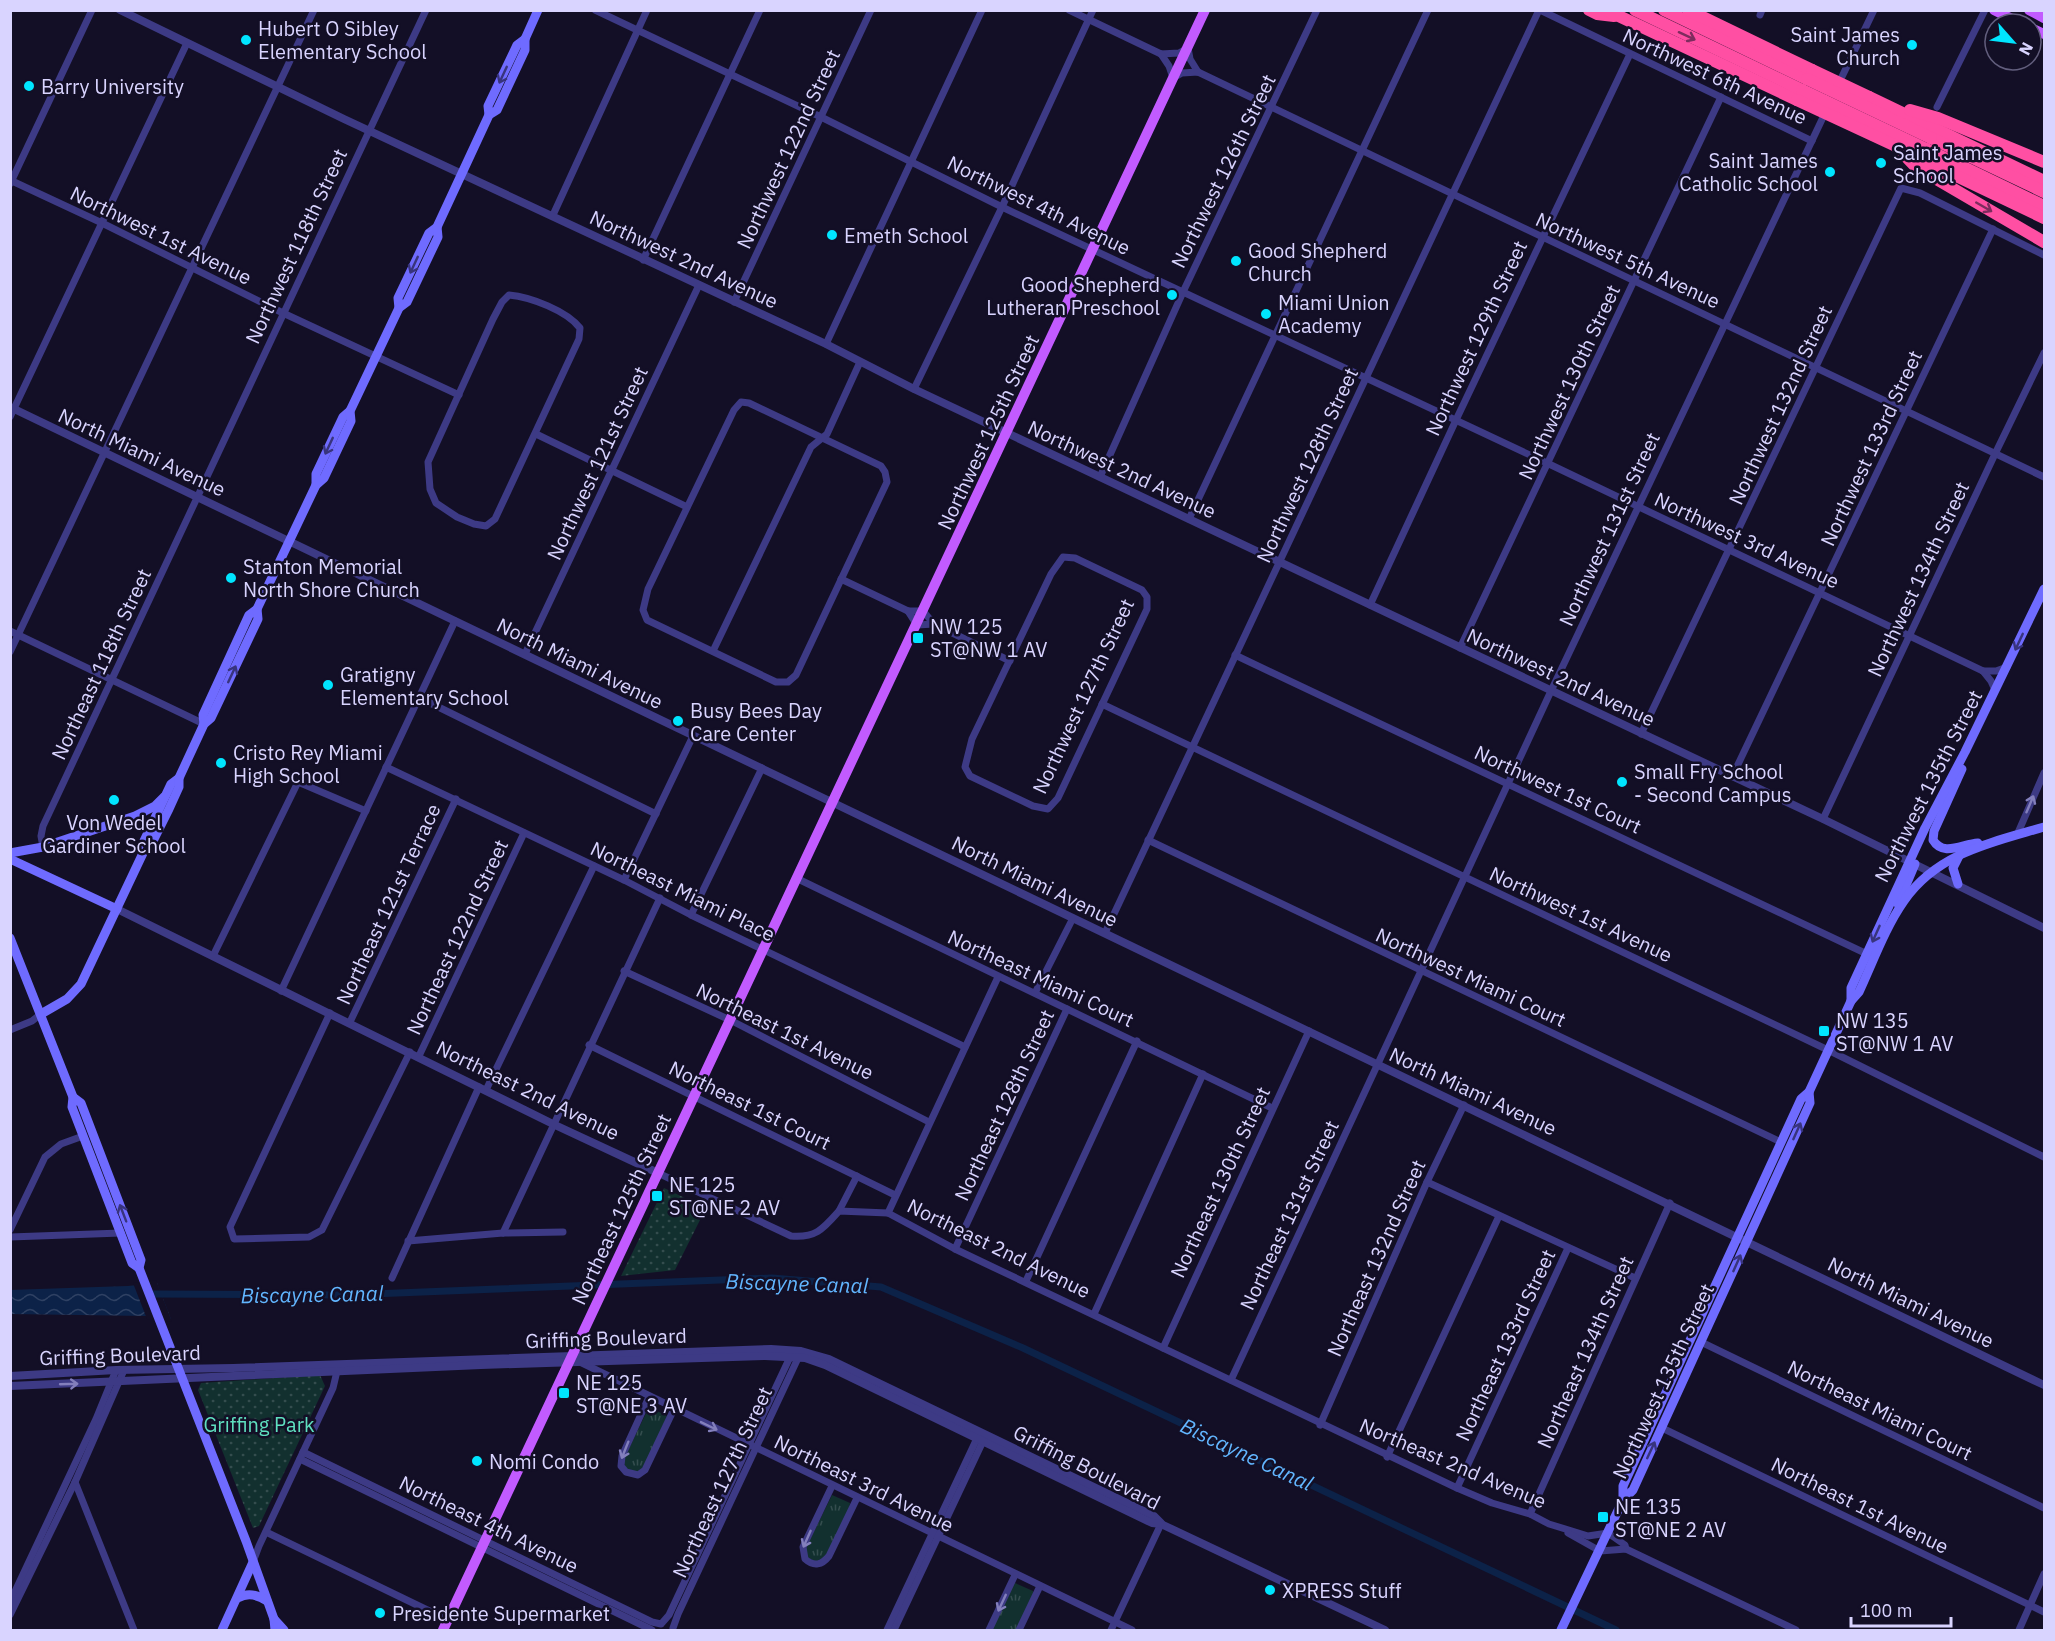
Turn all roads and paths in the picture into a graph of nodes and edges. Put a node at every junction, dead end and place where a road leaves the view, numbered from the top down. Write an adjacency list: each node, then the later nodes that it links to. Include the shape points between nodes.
1 (92, 10): 49 (street)
2 (120, 10): 29 (street, Northwest 2nd Avenue)
3 (314, 10): 37 (street)
4 (426, 10): 41 (street, Northwest 118th Street)
5 (538, 10): 47 (main road, via 525,39 525,50)
6 (595, 10): 28 (street)
7 (647, 10): 28 (street)
8 (760, 10): 34 (street)
9 (871, 10): 40 (street, Northwest 122nd Street)
10 (982, 10): 45 (street)
11 (1069, 10): 27 (street)
12 (1093, 10): 27 (street)
13 (1205, 10): 30 (main road, Northwest 125th Street)
14 (1317, 10): 39 (street, Northwest 126th Street)
15 (1428, 10): 44 (street)
16 (1539, 10): 32 (street, Northwest 6th Avenue); 51 (street, Northwest 128th Street)
17 (1589, 10): 25 (highway)
18 (1606, 10): 25 (highway)
19 (1635, 10): 36 (highway, one-way to 36)
20 (1664, 10): 36 (highway)
21 (1688, 10): 36 (highway)
22 (1874, 10): 43 (street, Northwest 131st Street)
23 (1985, 10): 42 (street)
24 (2029, 10): 26 (main road)
25 (1618, 17): 36 (highway)
26 (2044, 18)
27 (1089, 20): 31 (street); 53 (street)
28 (637, 31): 34 (street); 54 (street)
29 (187, 43): 37 (street, Northwest 2nd Avenue); 56 (street)
30 (1188, 48): 31 (street); 33 (street); 35 (main road, Northwest 125th Street)
31 (1161, 54): 35 (street)
32 (1630, 54): 38 (street, Northwest 6th Avenue); 58 (street, Northwest 129th Street)
33 (1198, 72): 35 (street); 39 (street, Northwest 5th Avenue)
34 (730, 74): 40 (street, Northwest 4th Avenue); 62 (street)
35 (1173, 78): 60 (main road, Northwest 125th Street)
36 (1805, 85): 42 (highway, bridge); 42 (highway, bridge, via 1869,97); 42 (highway, bridge, via 1896,146)
37 (278, 87): 41 (street, Northwest 2nd Avenue); 63 (street)
38 (1721, 97): 43 (street, Northwest 6th Avenue); 64 (street, Northwest 130th Street)
39 (1271, 109): 44 (street, Northwest 5th Avenue); 66 (street, Northwest 126th Street)
40 (821, 117): 45 (street, Northwest 4th Avenue); 67 (street, Northwest 122nd Street)
41 (370, 130): 47 (street, Northwest 2nd Avenue); 68 (street, Northwest 118th Street)
42 (1929, 138): 46 (highway); 48 (highway); 50 (highway); 52 (highway); 55 (highway); 59 (highway, one-way to 59)
43 (1812, 141): 69 (street, Northwest 131st Street)
44 (1362, 152): 51 (street, Northwest 5th Avenue); 70 (street)
45 (912, 162): 53 (street, Northwest 4th Avenue); 71 (street)
46 (2044, 162)
47 (462, 174): 54 (street, Northwest 2nd Avenue); 73 (main road, via 437,227 438,237)
48 (2044, 181)
49 (11, 183): 56 (street, Northwest 1st Avenue)
50 (2044, 192)
51 (1452, 195): 58 (street, Northwest 5th Avenue); 76 (street, Northwest 128th Street)
52 (2044, 206)
53 (1002, 207): 60 (street, Northwest 4th Avenue); 77 (street)
54 (553, 215): 62 (street, Northwest 2nd Avenue)
55 (2044, 218)
56 (102, 223): 63 (street, Northwest 1st Avenue); 79 (street)
57 (1993, 229): 61 (street); 75 (street, Northwest 132nd Street, via 1920,193 1900,188); 80 (street, Northwest 133rd Street)
58 (1542, 237): 64 (street, Northwest 5th Avenue); 81 (street, Northwest 129th Street)
59 (2044, 242)
60 (1093, 249): 66 (street, Northwest 4th Avenue); 82 (main road, Northwest 125th Street)
61 (2044, 255)
62 (643, 260): 65 (street, Northwest 2nd Avenue)
63 (192, 267): 68 (street, Northwest 1st Avenue); 85 (street)
64 (1635, 280): 69 (street, Northwest 5th Avenue); 87 (street, Northwest 130th Street)
65 (699, 285): 67 (street, Northwest 2nd Avenue); 88 (street, Northwest 121st Street)
66 (1183, 292): 70 (street, Northwest 4th Avenue); 89 (street, Northwest 126th Street)
67 (734, 302): 71 (street, Northwest 2nd Avenue)
68 (283, 313): 73 (street, Northwest 1st Avenue); 91 (street, Northwest 118th Street)
69 (1725, 324): 75 (street, Northwest 5th Avenue); 93 (street, Northwest 131st Street)
70 (1276, 335): 76 (street, Northwest 4th Avenue); 94 (street)
71 (826, 344): 74 (street, Northwest 2nd Avenue)
72 (2044, 353): 86 (street, Northwest 134th Street)
73 (376, 357): 78 (street, Northwest 1st Avenue); 95 (main road, via 316,474 316,485)
74 (860, 362): 77 (street, Northwest 2nd Avenue); 84 (street, via 827,434)
75 (1815, 368): 80 (street, Northwest 5th Avenue); 96 (street, Northwest 132nd Street)
76 (1366, 379): 81 (street, Northwest 3rd Avenue); 97 (street, Northwest 128th Street)
77 (914, 389): 82 (street, Northwest 2nd Avenue)
78 (459, 396): 83 (street, via 428,462 430,489 436,503 458,517 486,526 495,519); 83 (street, via 493,319 509,295 525,297 573,319 580,328 579,339)
79 (12, 411): 85 (street, North Miami Avenue)
80 (1906, 411): 86 (street, Northwest 5th Avenue); 100 (street, Northwest 133rd Street)
81 (1456, 420): 87 (street, Northwest 3rd Avenue); 101 (street, Northwest 129th Street)
82 (1007, 432): 89 (street, Northwest 2nd Avenue); 102 (main road, Northwest 125th Street)
83 (536, 434): 88 (street)
84 (821, 437): 92 (street, via 741,402); 98 (street, via 881,466 887,482); 111 (street, via 811,447)
85 (105, 453): 91 (street, North Miami Avenue); 108 (street)
86 (1995, 454): 90 (street, Northwest 5th Avenue); 109 (street, Northwest 134th Street)
87 (1548, 464): 93 (street, Northwest 3rd Avenue); 110 (street, Northwest 130th Street)
88 (611, 470): 92 (street); 113 (street, Northwest 121st Street)
89 (1100, 477): 94 (street, Northwest 2nd Avenue)
90 (2044, 477)
91 (197, 496): 95 (street, North Miami Avenue); 118 (street, Northeast 118th Street)
92 (687, 507): 111 (street, via 648,588 643,610 647,620)
93 (1638, 507): 96 (street, Northwest 3rd Avenue); 119 (street, Northwest 131st Street)
94 (1189, 519): 97 (street, Northwest 2nd Avenue)
95 (290, 540): 104 (street, North Miami Avenue); 123 (main road, via 257,609 258,619 211,718)
96 (1729, 550): 100 (street, Northwest 3rd Avenue); 124 (street, Northwest 132nd Street)
97 (1279, 562): 101 (street, Northwest 2nd Avenue); 114 (street, Northwest 128th Street)
98 (841, 579): 103 (street); 111 (street, via 796,675 788,682 776,682)
99 (2044, 589): 116 (main road, Northwest 135th Street, one-way to 116)
100 (1821, 593): 109 (street, Northwest 3rd Avenue); 131 (street, Northwest 133rd Street)
101 (1371, 605): 110 (street, Northwest 2nd Avenue)
102 (923, 611): 103 (street); 105 (street); 106 (main road, Northwest 125th Street)
103 (908, 612): 106 (street)
104 (455, 621): 113 (street, North Miami Avenue); 121 (street)
105 (934, 624): 106 (street); 115 (street)
106 (917, 625): 136 (main road, Northwest 125th Street)
107 (10, 632): 108 (street)
108 (18, 635): 112 (street); 118 (street)
109 (1910, 636): 117 (street, Northwest 3rd Avenue); 139 (street, Northwest 134th Street)
110 (1460, 648): 119 (street, Northwest 2nd Avenue)
111 (713, 651)
112 (10, 652)
113 (525, 654): 125 (street, North Miami Avenue)
114 (1235, 655): 126 (street, Northwest 128th Street); 133 (street, Northwest 1st Court)
115 (1010, 661): 122 (street, Northwest 127th Street, via 1052,574 1064,557 1075,558 1142,590 1147,597 1147,609); 122 (street, Northwest 127th Street, via 972,739 965,766 970,776 1033,806 1048,809 1058,798)
116 (2007, 667): 117 (street); 120 (main road, Northwest 135th Street)
117 (1983, 671): 120 (street)
118 (112, 681): 123 (street); 145 (street, Northeast 118th Street, via 43,826)
119 (1551, 691): 124 (street, Northwest 2nd Avenue); 133 (street, Northwest 131st Street)
120 (1996, 691): 127 (main road, Northwest 135th Street)
121 (418, 697): 128 (street); 138 (street)
122 (1102, 704): 126 (street, Northwest 1st Avenue)
123 (204, 724): 132 (main road)
124 (1641, 734): 131 (street, Northwest 2nd Avenue)
125 (693, 736): 129 (street, North Miami Avenue); 138 (street)
126 (1191, 748): 143 (street, Northwest 128th Street); 153 (street, Northwest 1st Avenue)
127 (1965, 752): 144 (main road, via 1933,840 1946,850); 150 (main road, Northwest 135th Street)
128 (386, 767): 135 (street, Northeast Miami Place); 137 (street)
129 (762, 768): 136 (street, North Miami Avenue); 159 (street)
130 (2044, 773): 142 (street, one-way to 130)
131 (1732, 777): 139 (street, Northwest 2nd Avenue)
132 (178, 778): 134 (main road); 146 (main road, via 179,787 169,809)
133 (1508, 783): 153 (street, Northwest 131st Street); 166 (street, Northwest 1st Court)
134 (164, 797): 145 (main road, via 135,816); 146 (main road, via 144,841)
135 (456, 799): 141 (street, Northeast Miami Place); 178 (street, Northeast 121st Terrace)
136 (833, 803): 154 (main road, Northeast 125th Street); 161 (street, North Miami Avenue)
137 (366, 811): 167 (street, via 298,782); 171 (street)
138 (656, 814): 155 (street)
139 (1823, 819): 150 (street, Northwest 2nd Avenue)
140 (2042, 830): 142 (main road)
141 (524, 833): 151 (street, Northeast Miami Place); 186 (street, Northeast 122nd Street)
142 (2017, 835): 144 (main road)
143 (1148, 840): 163 (street, Northwest 128th Street); 169 (street, Northwest Miami Court)
144 (1991, 842): 148 (main road, Northwest 135th Street)
145 (43, 847): 147 (main road)
146 (144, 851): 158 (main road)
147 (10, 853)
148 (1960, 854): 152 (main road, Northwest 135th Street); 156 (main road, via 1953,868)
149 (10, 859): 158 (main road, Northeast 2nd Avenue)
150 (1912, 863): 152 (street, Northwest 2nd Avenue); 160 (main road); 166 (main road, Northwest 135th Street, one-way to 166)
151 (594, 866): 155 (street, Northeast Miami Place); 189 (street)
152 (1932, 872): 156 (street, Northwest 2nd Avenue); 160 (main road, Northwest 135th Street, via 1915,887)
153 (1465, 877): 169 (street, Northwest 131st Street); 184 (street, Northwest 1st Avenue)
154 (796, 878): 165 (main road, Northeast 125th Street); 170 (street, Northeast Miami Court)
155 (624, 880): 157 (street, Northeast Miami Place)
156 (1958, 884): 162 (street, Northwest 2nd Avenue)
157 (660, 898): 159 (street, Northeast Miami Place); 168 (street)
158 (117, 909): 167 (street, Northeast 2nd Avenue); 176 (main road, via 78,989)
159 (691, 915): 165 (street, Northeast Miami Place)
160 (1896, 915): 173 (main road, Northwest 135th Street)
161 (1073, 918): 163 (street, North Miami Avenue); 172 (street)
162 (2044, 928)
163 (1105, 933): 180 (street, North Miami Avenue)
164 (11, 941): 176 (main road)
165 (762, 949): 177 (main road, Northeast 125th Street); 183 (street, Northeast Miami Place)
166 (1867, 954): 173 (main road, Northwest 135th Street, via 1851,988)
167 (213, 956): 171 (street, Northeast 2nd Avenue)
168 (624, 972): 177 (street, Northeast 1st Avenue); 182 (street)
169 (1421, 972): 187 (street, Northwest 131st Street); 198 (street, Northwest Miami Court)
170 (999, 977): 172 (street, Northeast Miami Court); 183 (street)
171 (281, 991): 175 (street, Northeast 2nd Avenue)
172 (1035, 993): 174 (street, Northeast Miami Court)
173 (1851, 1001): 184 (main road, Northwest 135th Street)
174 (1067, 1009): 181 (street, Northeast Miami Court); 219 (street, Northeast 128th Street)
175 (330, 1013): 178 (street, Northeast 2nd Avenue); 210 (street, Northeast 121st Terrace, via 230,1227 234,1239 309,1237)
176 (41, 1014): 179 (street); 192 (main road)
177 (732, 1021): 191 (main road, Northeast 125th Street); 195 (street, Northeast 1st Avenue)
178 (350, 1022): 185 (street, Northeast 2nd Avenue)
179 (10, 1030)
180 (1309, 1031): 187 (street, North Miami Avenue); 194 (street, Northeast 130th Street)
181 (1137, 1041): 188 (street, Northeast Miami Court); 223 (street)
182 (590, 1046): 191 (street, Northeast 1st Court); 196 (street)
183 (965, 1047): 195 (street)
184 (1828, 1050): 190 (main road, Northwest 135th Street); 199 (street, Northwest 1st Avenue)
185 (410, 1052): 186 (street, Northeast 2nd Avenue); 210 (street, Northeast 122nd Street)
186 (419, 1056): 189 (street, Northeast 2nd Avenue)
187 (1378, 1064): 193 (street, North Miami Avenue); 233 (street, Northeast 131st Street)
188 (1203, 1074): 194 (street, Northeast Miami Court); 224 (street)
189 (483, 1089): 196 (street, Northeast 2nd Avenue); 216 (street)
190 (1809, 1092): 198 (main road, Northwest 135th Street, via 1801,1099); 203 (main road, Northwest 135th Street, one-way to 190, via 1810,1103)
191 (693, 1096): 200 (main road, Northeast 125th Street); 201 (street, Northeast 1st Court)
192 (73, 1097): 197 (main road, via 72,1107); 220 (main road, one-way to 192, via 141,1260 81,1103)
193 (1464, 1105): 202 (street, Northeast 132nd Street); 205 (street, North Miami Avenue)
194 (1272, 1108): 226 (street, Northeast 130th Street)
195 (929, 1122): 204 (street)
196 (555, 1125): 200 (street, Northeast 2nd Avenue); 213 (street)
197 (83, 1136): 209 (street, via 62,1144 45,1157); 212 (main road)
198 (1780, 1142): 203 (main road, via 1784,1148 1773,1173); 214 (main road, Northwest 135th Street)
199 (2044, 1157)
200 (658, 1173): 206 (street, Northeast 2nd Avenue, via 792,1236 806,1237 825,1227); 228 (main road, Northeast 125th Street)
201 (857, 1176): 204 (street, Northeast 1st Court); 206 (street)
202 (1427, 1182): 208 (street); 239 (street, Northeast 132nd Street)
203 (1773, 1185): 217 (main road, Northwest 135th Street)
204 (895, 1195): 207 (street)
205 (1670, 1203): 214 (street, North Miami Avenue); 222 (street, Northeast 134th Street)
206 (838, 1211): 207 (street, Northeast 2nd Avenue)
207 (888, 1213): 219 (street, Northeast 2nd Avenue)
208 (1499, 1216): 218 (street); 244 (street)
209 (10, 1230)
210 (322, 1230)
211 (563, 1232): 213 (street)
212 (121, 1233): 215 (street); 220 (main road, via 132,1263)
213 (503, 1233): 216 (street)
214 (1737, 1236): 217 (street, North Miami Avenue); 249 (main road, Northwest 135th Street, via 1623,1486)
215 (10, 1237)
216 (408, 1241): 221 (street)
217 (1747, 1241): 225 (main road, Northwest 135th Street, one-way to 217); 235 (street, North Miami Avenue)
218 (1568, 1248): 222 (street); 247 (street, Northeast 133rd Street)
219 (955, 1249): 223 (street, Northeast 2nd Avenue)
220 (139, 1268): 231 (main road)
221 (392, 1278)
222 (1635, 1278): 251 (street, Northeast 134th Street)
223 (1026, 1281): 224 (street, Northeast 2nd Avenue)
224 (1094, 1314): 226 (street, Northeast 2nd Avenue)
225 (1701, 1342): 240 (main road, Northwest 135th Street); 250 (street, Northeast Miami Court)
226 (1163, 1348): 233 (street, Northeast 2nd Avenue)
227 (796, 1354): 228 (street, Griffing Boulevard); 241 (street, Griffing Boulevard, via 829,1359); 242 (street, Northeast 127th Street)
228 (575, 1360): 229 (street, Griffing Boulevard); 237 (street, Northeast 3rd Avenue); 257 (main road, Northeast 125th Street)
229 (338, 1368): 231 (street, Griffing Boulevard); 243 (street, via 333,1388)
230 (120, 1370): 231 (street, Griffing Boulevard); 232 (street, Griffing Boulevard); 234 (street)
231 (181, 1375): 234 (street, Griffing Boulevard); 260 (main road)
232 (10, 1376)
233 (1231, 1380): 239 (street, Northeast 2nd Avenue)
234 (116, 1382): 236 (street, Griffing Boulevard, one-way to 234); 245 (street); 266 (street)
235 (2044, 1385)
236 (10, 1386)
237 (650, 1397): 238 (street, Northeast 3rd Avenue); 238 (street, one-way to 238, via 622,1456 621,1466 626,1472 638,1475 645,1470)
238 (674, 1409): 242 (street, Northeast 3rd Avenue, one-way to 242)
239 (1320, 1425): 244 (street, Northeast 2nd Avenue)
240 (1662, 1428): 249 (main road, Northwest 135th Street, one-way to 240, via 1633,1491); 267 (street, Northeast 1st Avenue)
241 (982, 1437): 252 (street, Griffing Boulevard, via 1154,1516); 256 (street)
242 (752, 1447): 246 (street, Northeast 3rd Avenue); 273 (street, Northeast 127th Street, via 669,1615); 278 (street, Northeast 127th Street)
243 (302, 1455): 254 (street); 257 (street, Northeast 4th Avenue)
244 (1387, 1457): 247 (street, Northeast 2nd Avenue)
245 (75, 1482): 268 (street); 274 (street)
246 (832, 1486): 248 (street, Northeast 3rd Avenue); 248 (street, one-way to 248, via 803,1547 808,1562 826,1560)
247 (1457, 1488): 251 (street, Northeast 2nd Avenue)
248 (857, 1498): 256 (street, Northeast 3rd Avenue)
249 (1623, 1500): 255 (main road)
250 (2044, 1508)
251 (1530, 1514): 253 (street, Northeast 2nd Avenue)
252 (1161, 1524): 271 (street); 285 (street, Griffing Boulevard)
253 (1553, 1525): 255 (street, Northeast 2nd Avenue, via 1588,1536); 259 (street, Northeast 2nd Avenue)
254 (266, 1532): 260 (street); 272 (street)
255 (1608, 1533): 258 (street); 259 (main road)
256 (935, 1535): 262 (street, Northeast 3rd Avenue); 279 (street); 280 (street)
257 (484, 1544): 272 (main road, Northeast 125th Street); 273 (street, Northeast 4th Avenue)
258 (1626, 1549): 259 (street); 287 (street)
259 (1600, 1551): 286 (main road)
260 (253, 1562): 264 (main road); 265 (main road)
261 (2044, 1574): 267 (street)
262 (1015, 1575): 263 (street, Northeast 3rd Avenue); 281 (street, one-way to 281)
263 (1040, 1586): 271 (street, Northeast 3rd Avenue); 282 (street)
264 (238, 1598): 265 (main road, via 249,1594); 275 (main road)
265 (267, 1601): 270 (main road)
266 (10, 1602)
267 (2031, 1605): 269 (street, Northeast 1st Avenue); 288 (street)
268 (11, 1612)
269 (2044, 1612)
270 (274, 1619): 276 (main road); 277 (main road)
271 (1115, 1622): 283 (street); 284 (street, Northeast 3rd Avenue)
272 (446, 1625)
273 (658, 1627): 278 (street, Northeast 4th Avenue, via 670,1624)
274 (134, 1630)
275 (222, 1630)
276 (275, 1630)
277 (284, 1630)
278 (674, 1630)
279 (887, 1630)
280 (894, 1630)
281 (988, 1630)
282 (1019, 1630)
283 (1112, 1630)
284 (1132, 1630)
285 (1385, 1630)
286 (1562, 1630)
287 (1796, 1630)
288 (2019, 1630)

